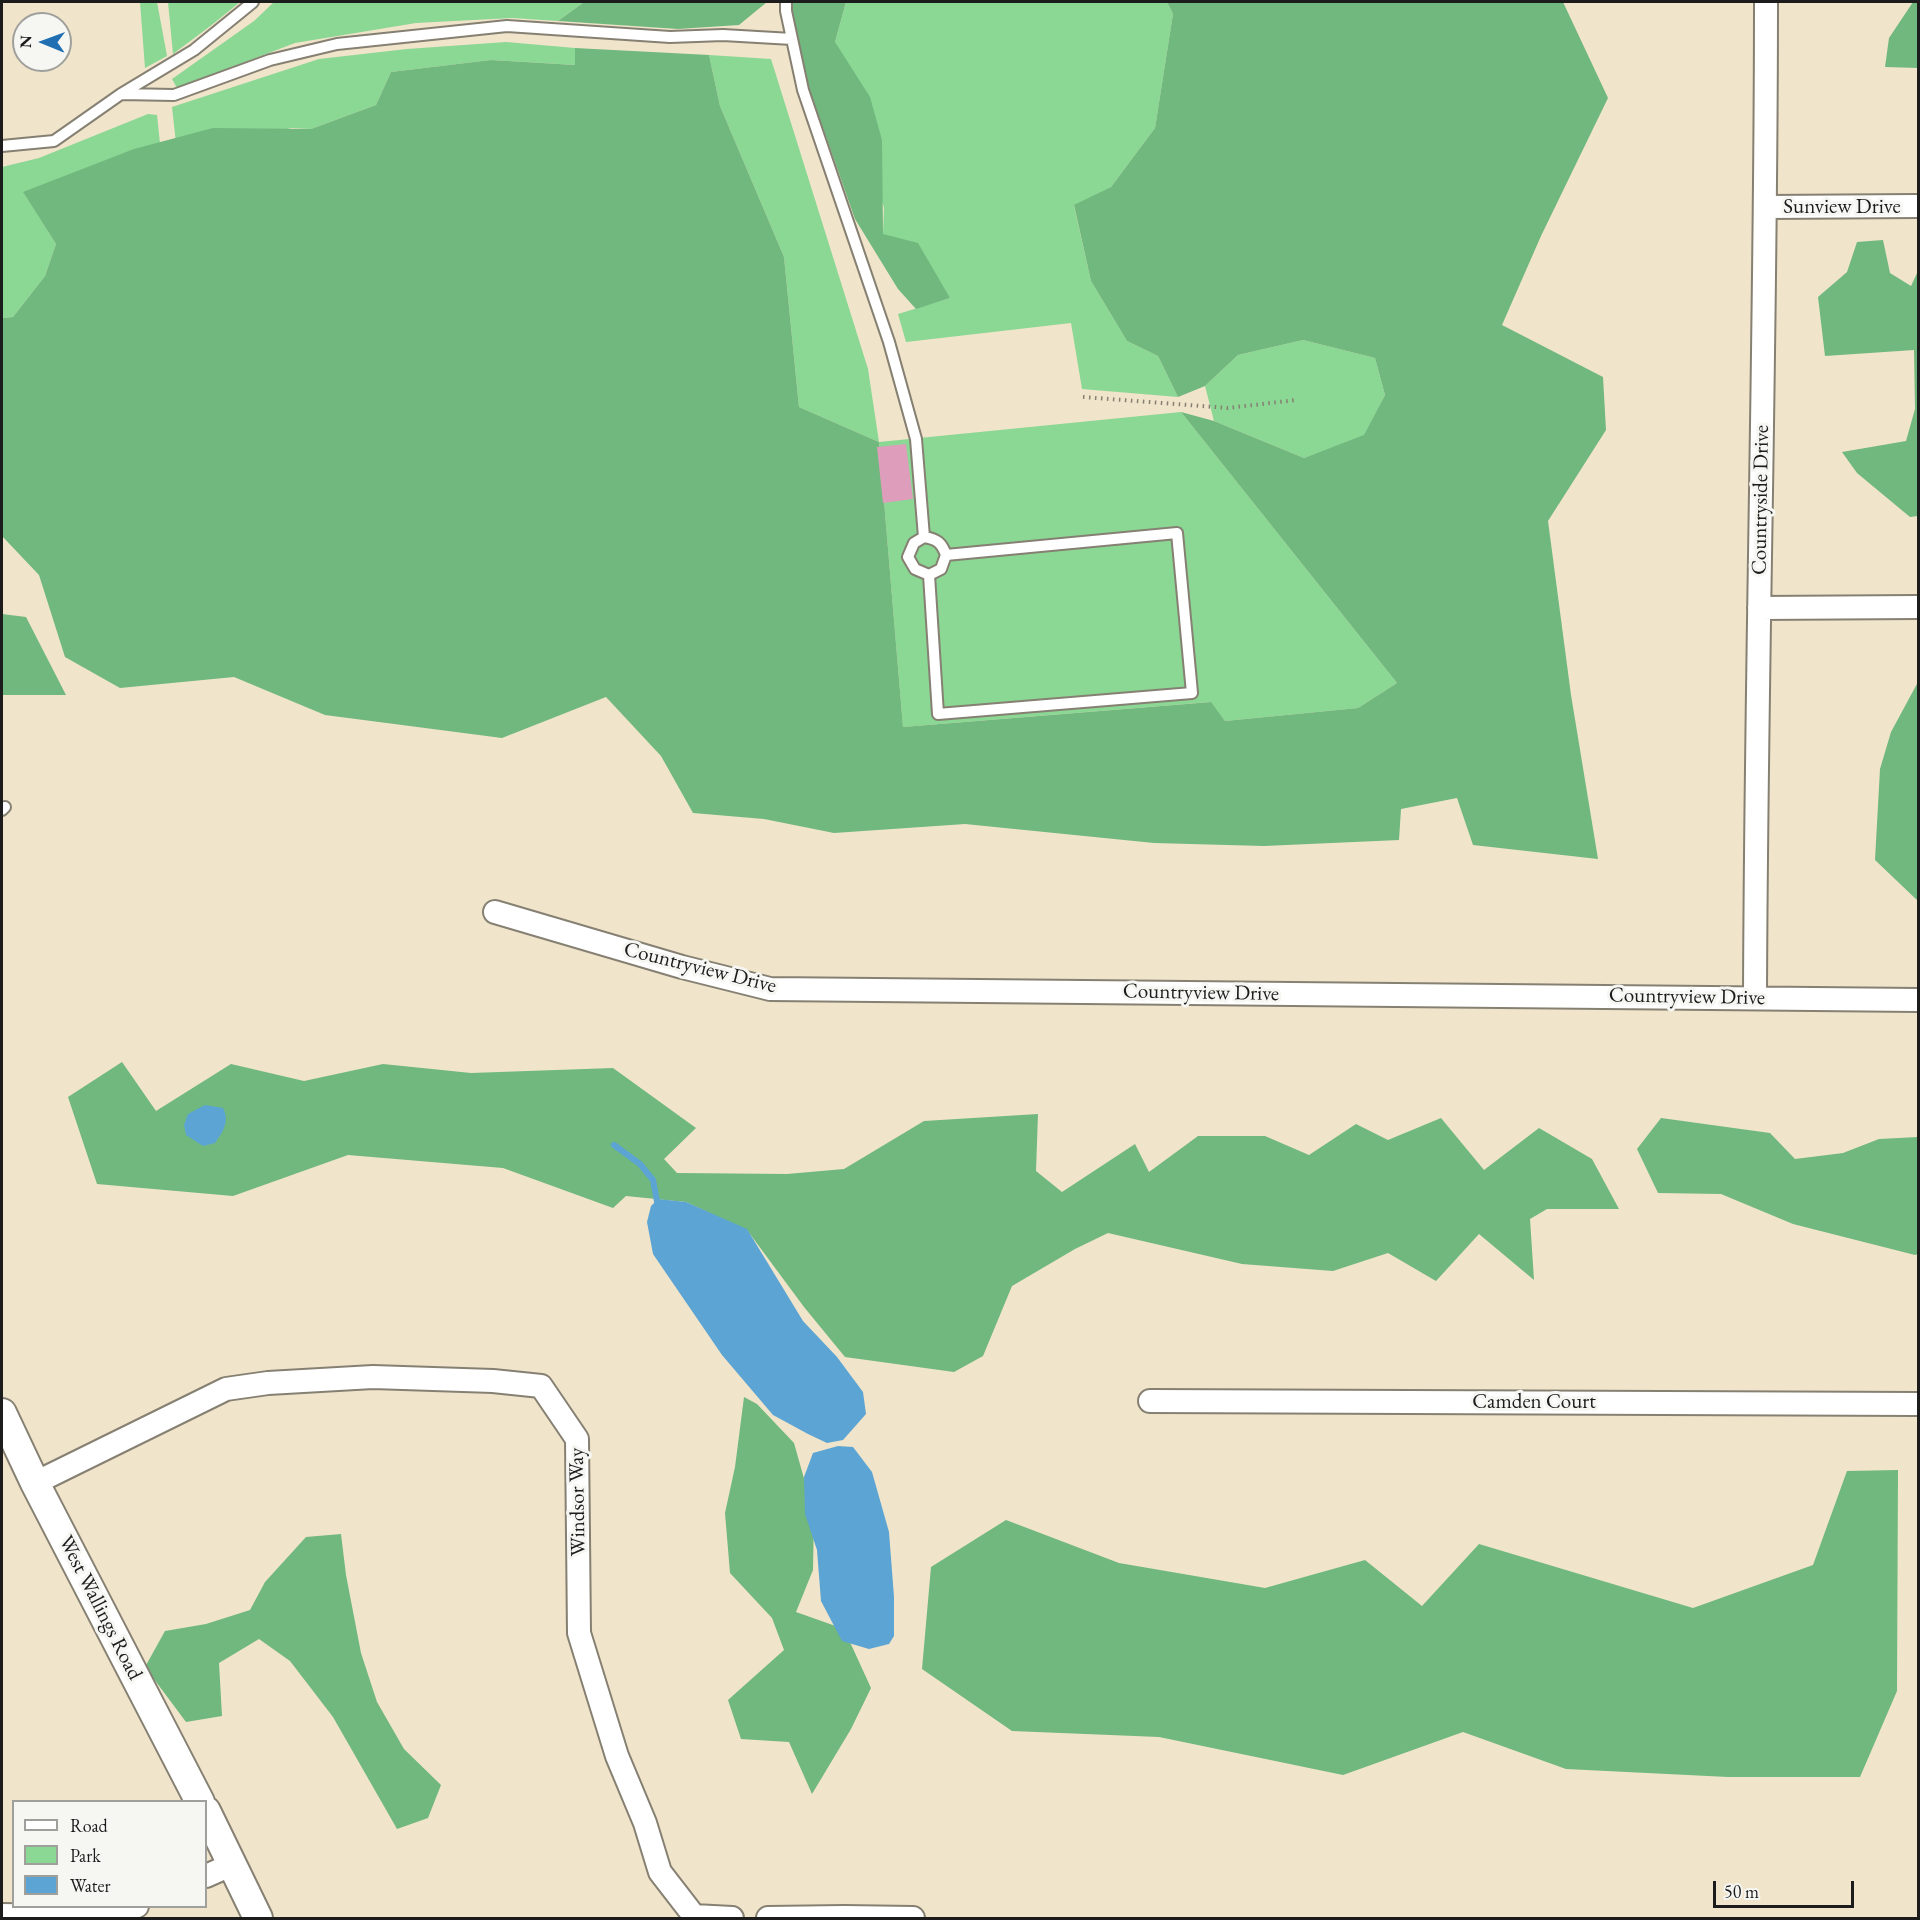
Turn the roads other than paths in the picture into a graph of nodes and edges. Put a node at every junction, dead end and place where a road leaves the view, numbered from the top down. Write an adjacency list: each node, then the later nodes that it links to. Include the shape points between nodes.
1 (254, 2): 5 (lane, via 194,50)
2 (786, 2): 4 (lane)
3 (1766, 2): 8 (street, Countryside Drive)
4 (792, 39): 5 (lane, via 670,37 507,26 337,44 270,60 174,95); 9 (lane, via 803,90 889,342 916,439)
5 (121, 94): 6 (lane, via 54,141)
6 (2, 146)
7 (1918, 206): 8 (street, Sunview Drive)
8 (1766, 207): 13 (street, Countryside Drive)
9 (924, 537): 10 (lane, via 940,543); 11 (lane, via 914,543 909,557 915,570)
10 (946, 555): 11 (lane, via 941,569); 11 (lane, via 1178,533 1192,693 938,714)
11 (929, 575)
12 (1918, 607): 13 (street)
13 (1759, 608): 15 (street, Countryside Drive)
14 (495, 912): 15 (street, Countryview Drive, via 770,989)
15 (1755, 998): 16 (street, Countryview Drive)
16 (1918, 1000)
17 (1150, 1401): 18 (street, Camden Court)
18 (1918, 1404)
19 (2, 1413): 20 (street, West Wallings Road)
20 (35, 1483): 21 (street, West Wallings Road); 28 (street, Windsor Way, via 226,1389 374,1377 541,1386 577,1439 579,1633 617,1756 660,1872 694,1916)
21 (199, 1800)
22 (207, 1814): 23 (street)
23 (232, 1864): 24 (street); 27 (street)
24 (207, 1876)
25 (133, 1908): 26 (street, via 114,1917)
26 (2, 1915)
27 (258, 1918)
28 (732, 1918)
29 (768, 1918): 30 (street)
30 (913, 1918)

